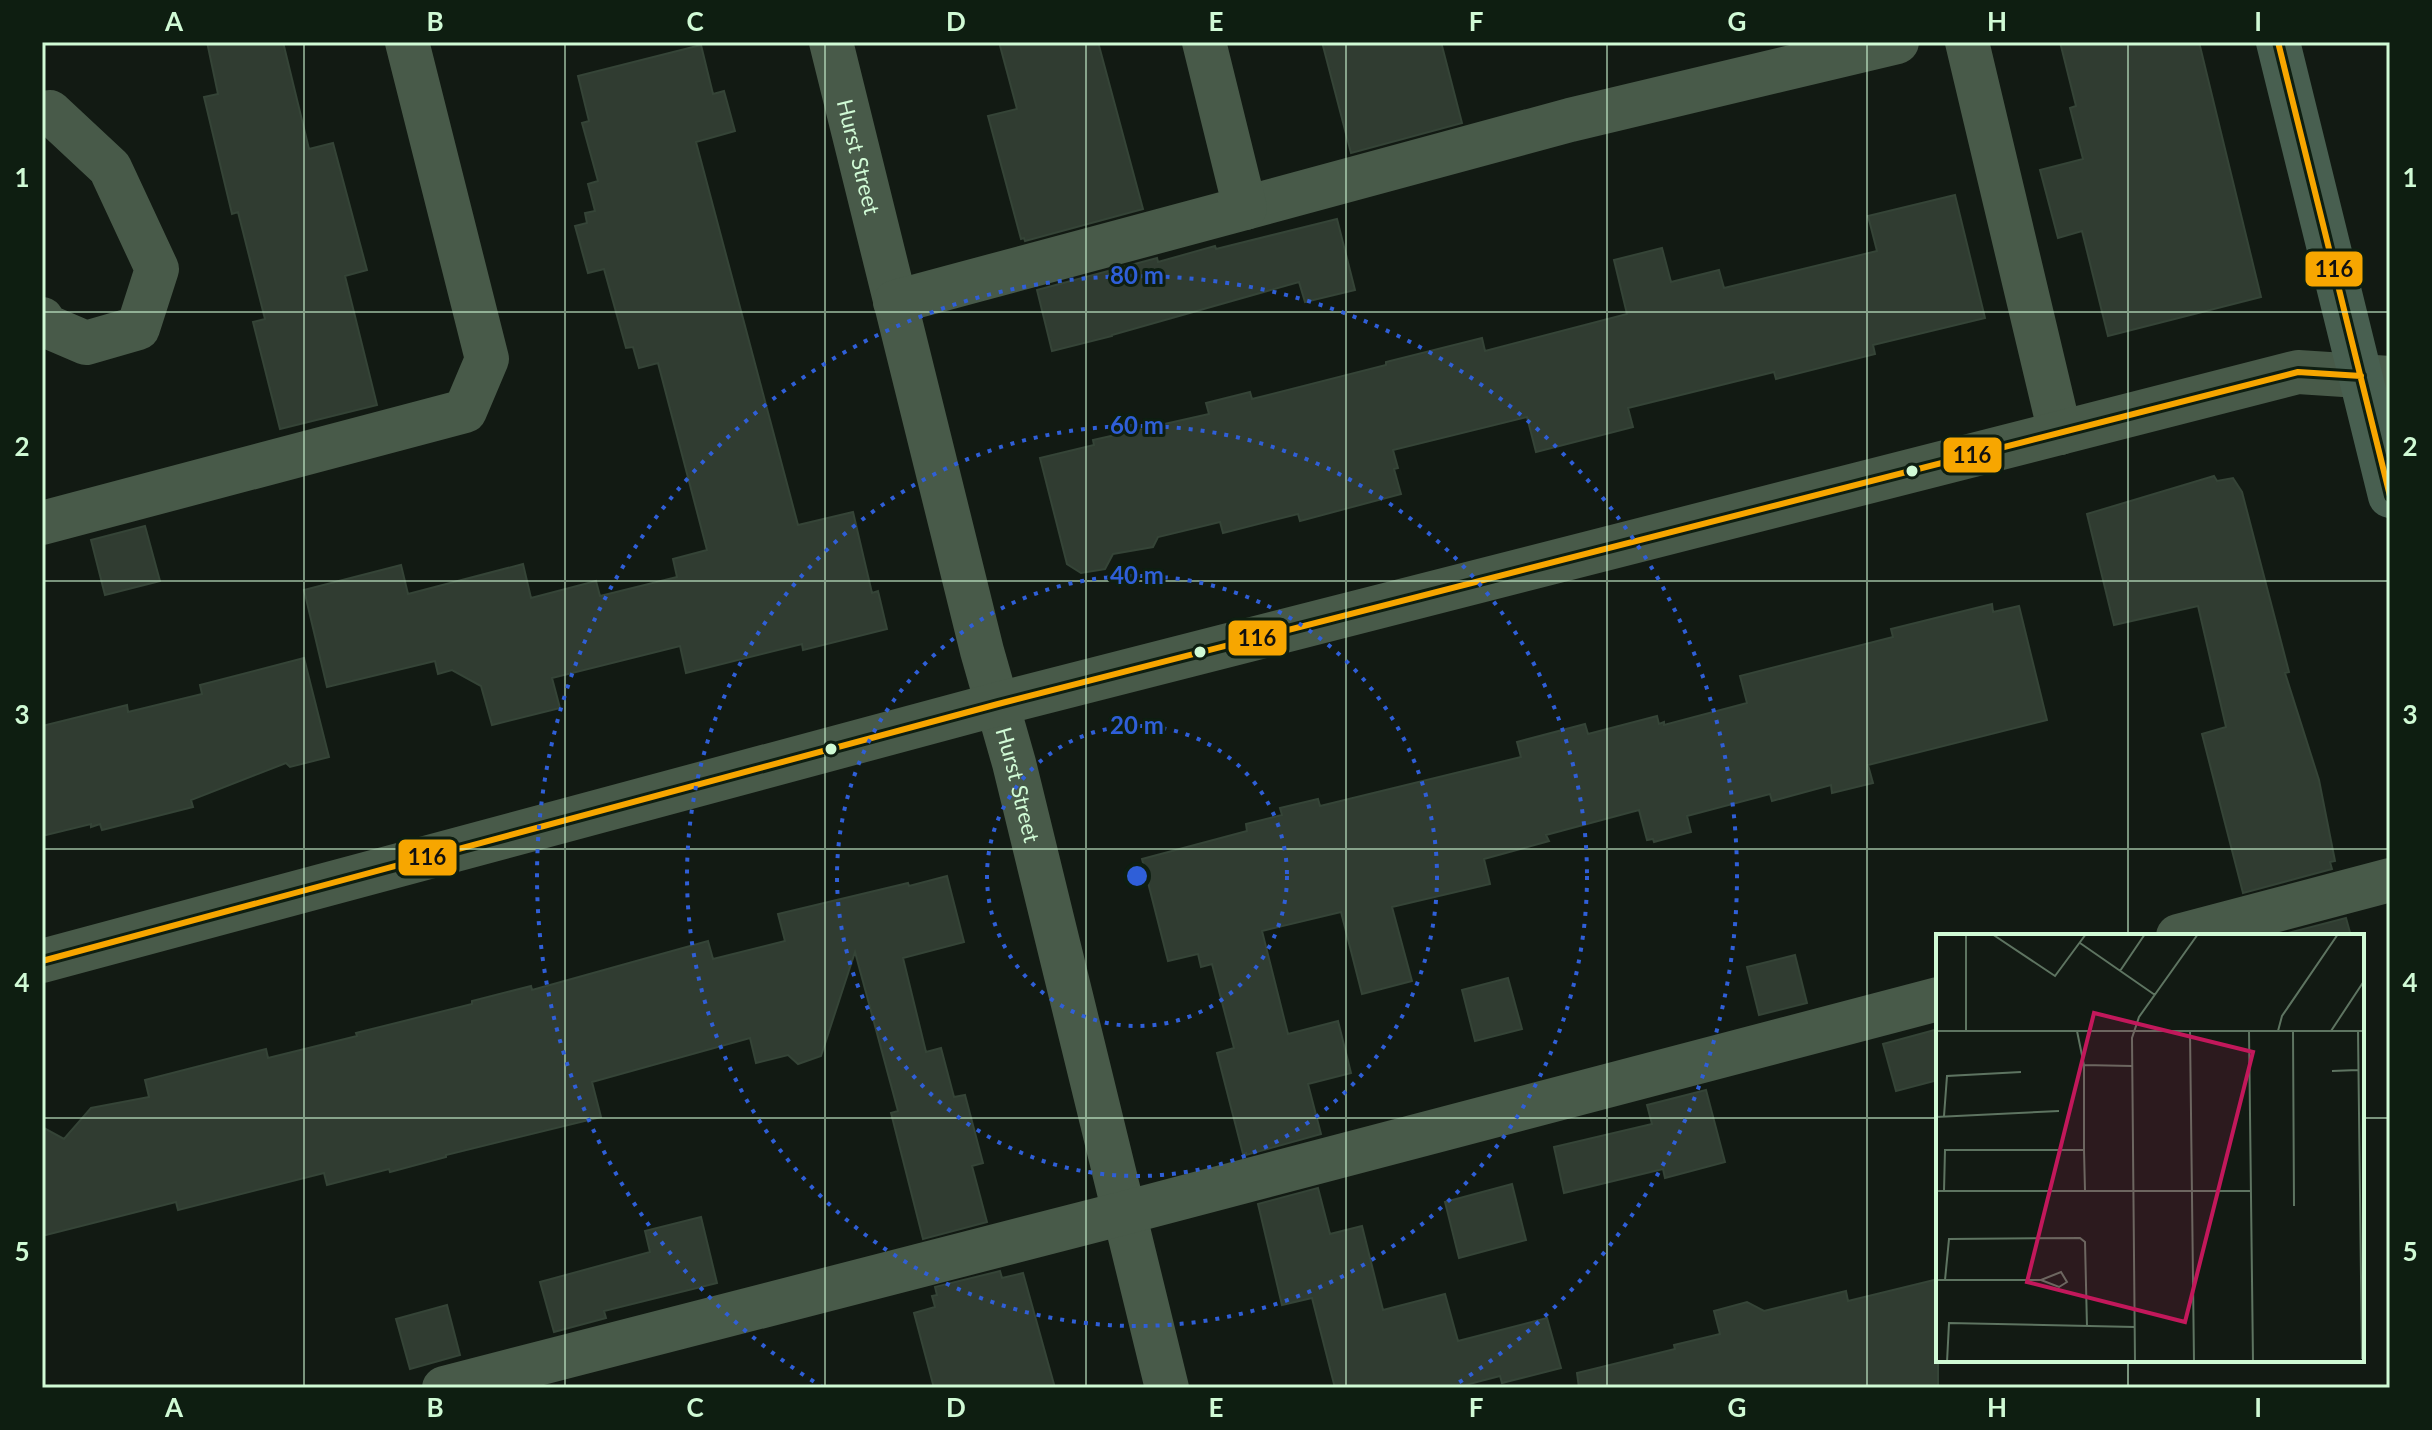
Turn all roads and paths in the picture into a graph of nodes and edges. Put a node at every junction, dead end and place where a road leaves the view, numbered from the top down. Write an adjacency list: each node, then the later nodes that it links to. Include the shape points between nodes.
1 (407, 42): 14 (street, via 487,359 465,411)
2 (831, 42): 9 (street, Hurst Street)
3 (1204, 42): 8 (street)
4 (1897, 42): 8 (street, via 1570,120)
5 (1967, 42): 12 (street)
6 (2278, 42): 11 (main road)
7 (45, 109): 10 (street, via 110,168 157,269 138,328 86,343 44,325)
8 (1245, 208): 9 (street)
9 (895, 302): 15 (street, Hurst Street)
10 (42, 319)
11 (2375, 377): 12 (street, via 2298,372); 13 (main road)
12 (2060, 433): 15 (street)
13 (2390, 496)
14 (42, 523)
15 (998, 704): 18 (street); 20 (street, Hurst Street)
16 (2390, 880): 17 (street)
17 (2186, 934)
18 (42, 961)
19 (1936, 1000): 20 (street)
20 (1124, 1213): 21 (street); 22 (street, Hurst Street)
21 (444, 1388)
22 (1167, 1388)

